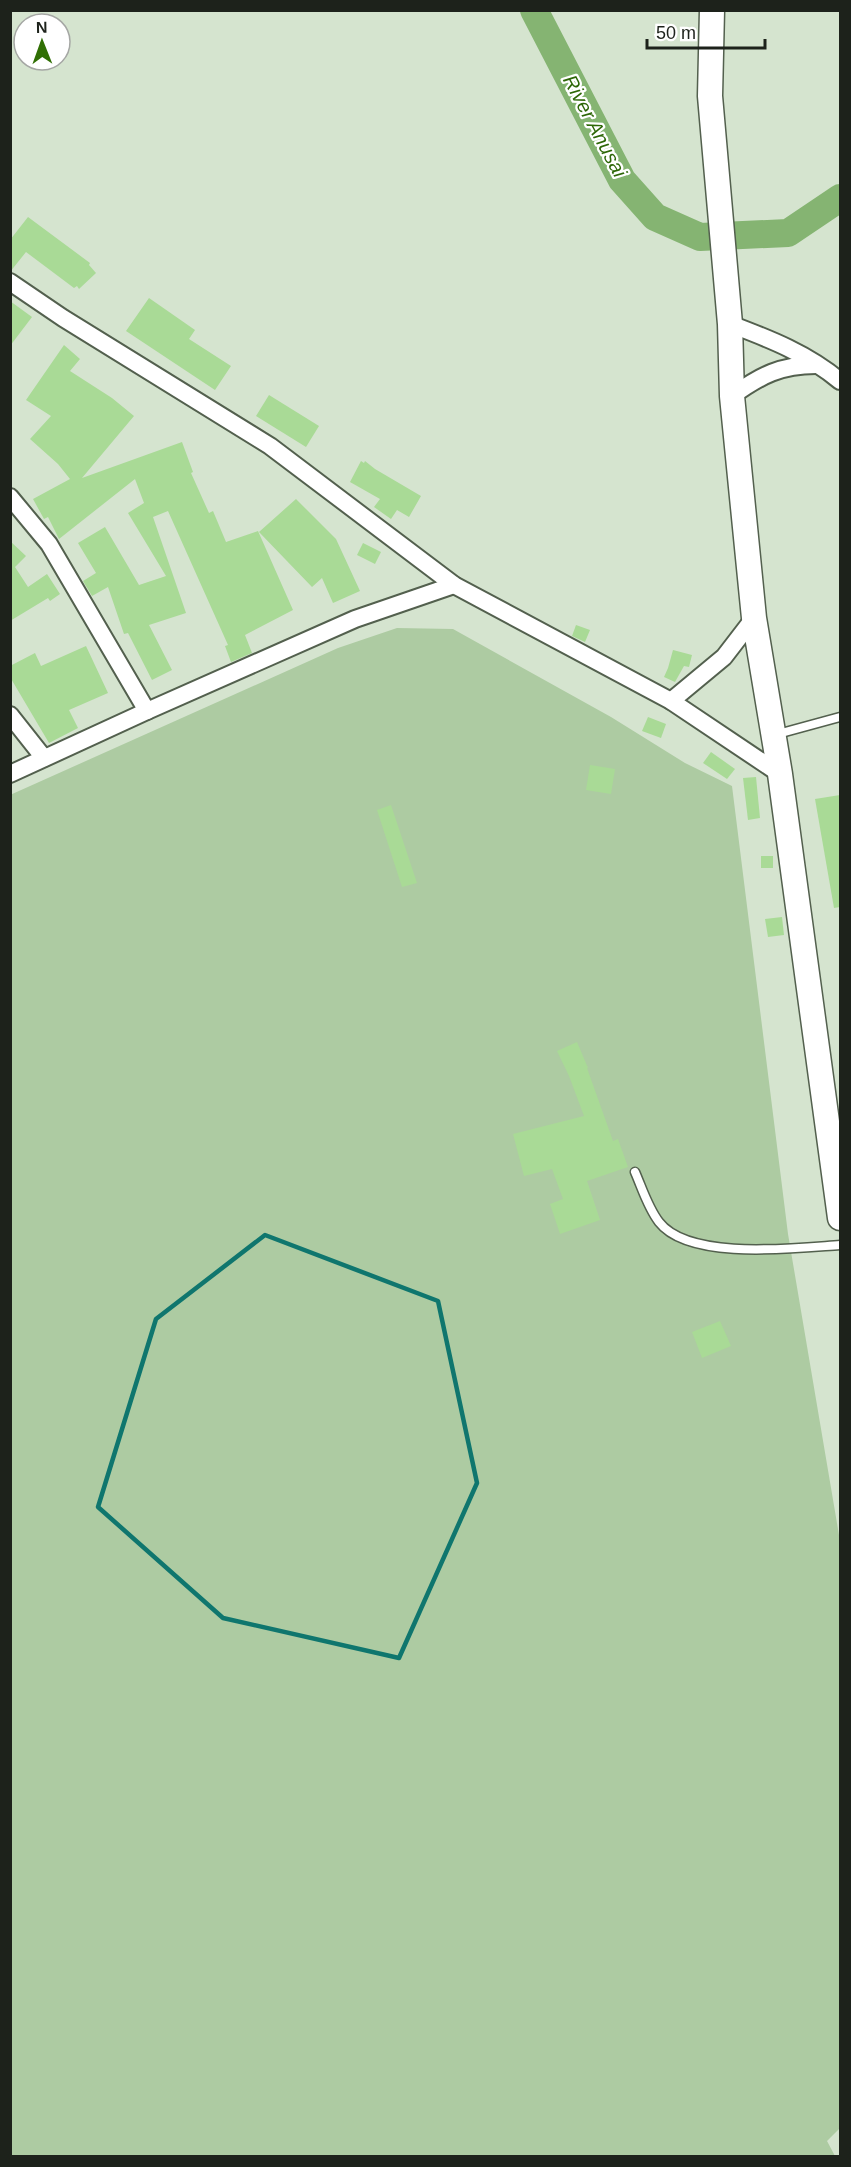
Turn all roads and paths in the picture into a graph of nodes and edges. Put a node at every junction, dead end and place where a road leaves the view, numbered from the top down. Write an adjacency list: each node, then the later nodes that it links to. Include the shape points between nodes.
1 (712, 10): 3 (main road, via 710,96)
2 (10, 282): 8 (street, via 270,446)
3 (730, 324): 4 (street, via 769,338); 6 (main road)
4 (821, 365): 5 (street); 6 (street, via 795,365 771,372)
5 (840, 381)
6 (732, 396): 9 (main road)
7 (10, 497): 11 (street, via 49,544)
8 (454, 585): 10 (street); 11 (street, via 355,619)
9 (754, 618): 10 (street, via 724,657); 14 (main road)
10 (671, 701): 17 (street)
11 (147, 711): 15 (street)
12 (10, 715): 15 (street)
13 (840, 717): 14 (lane)
14 (774, 735): 17 (main road)
15 (44, 758): 16 (street)
16 (10, 774)
17 (780, 774): 19 (main road)
18 (635, 1172): 20 (lane, via 658,1221 678,1236 704,1245 742,1249)
19 (840, 1218)
20 (840, 1245)

